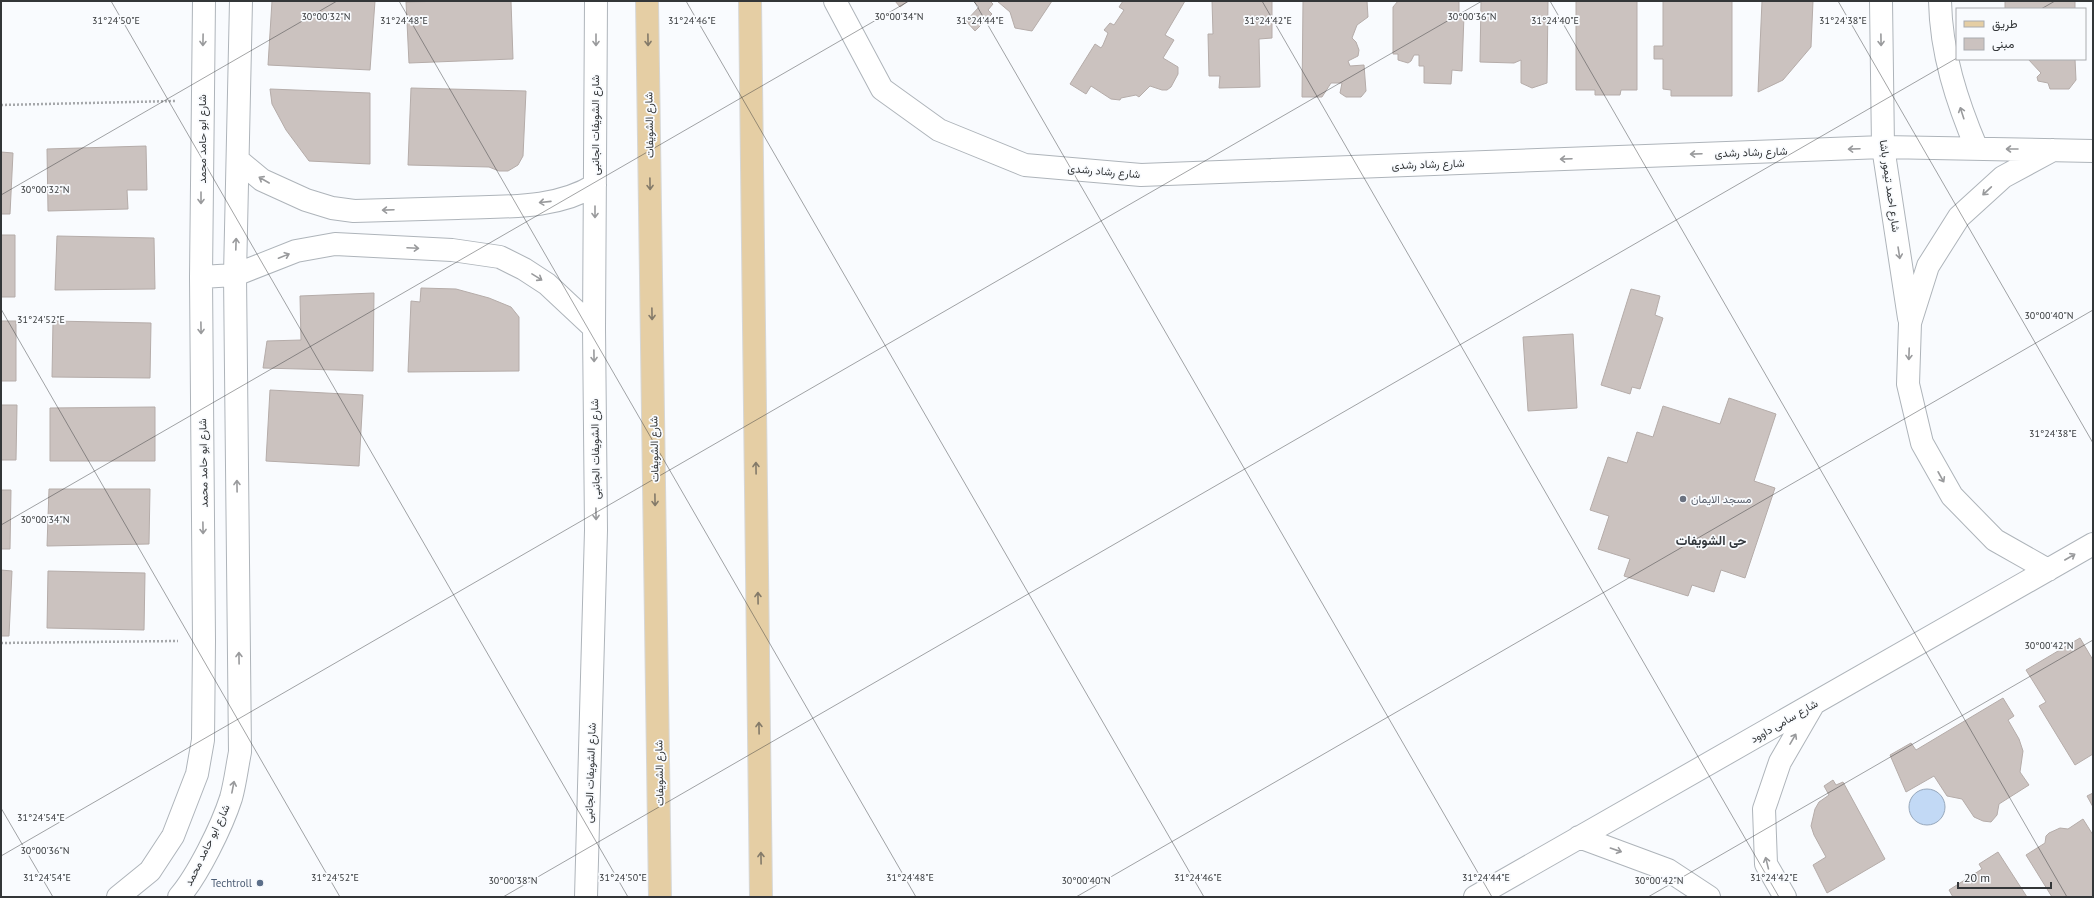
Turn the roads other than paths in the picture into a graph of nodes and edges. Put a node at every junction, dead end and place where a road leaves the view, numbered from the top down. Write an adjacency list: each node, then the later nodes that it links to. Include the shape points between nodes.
1 (204, 1): 16 (street, شارع ابو حامد محمد, one-way to 16)
2 (241, 1): 13 (street, شارع ابو حامد محمد)
3 (596, 1): 14 (street, شارع الشويفات الجانبى, one-way to 14)
4 (647, 1): 26 (main road, شارع الشويفات, one-way to 26)
5 (750, 1): 27 (main road, one-way to 5)
6 (835, 1): 9 (street, شارع رشاد رشدى, one-way to 6, via 1141,174 1025,164 939,130 882,89)
7 (1881, 1): 9 (street, شارع احمد تيمور باشا, one-way to 9)
8 (1940, 1): 10 (street, one-way to 8, via 1964,119 1948,64 1940,18)
9 (1883, 148): 10 (street, شارع رشاد رشدى); 17 (street, شارع احمد تيمور باشا, one-way to 17)
10 (1977, 149): 11 (street, شارع رشاد رشدى, one-way to 10)
11 (2055, 149): 12 (street, شارع رشاد رشدى); 17 (street, one-way to 17, via 2002,177 1959,217 1928,266)
12 (2093, 151)
13 (238, 160): 14 (street, one-way to 13, via 580,194 559,201 354,211 306,200 262,180); 15 (street, شارع ابو حامد محمد, one-way to 13)
14 (595, 185): 18 (street, شارع الشويفات الجانبى, one-way to 18)
15 (235, 275): 16 (street); 18 (street, one-way to 18, via 296,251 335,244 452,250 500,258 524,269 548,284); 24 (street, شارع ابو حامد محمد, one-way to 15, via 212,841 231,798 240,752)
16 (201, 277): 23 (street, شارع ابو حامد محمد, one-way to 23, via 203,740 198,774 173,836 150,871)
17 (1910, 323): 20 (street, one-way to 20, via 1908,384 1922,443 1952,496 1995,540)
18 (594, 328): 25 (street, شارع الشويفات الجانبى, one-way to 25, via 596,530)
19 (2093, 544): 20 (street, شارع سامى داوود, one-way to 19)
20 (2048, 570): 21 (street, شارع سامى داوود)
21 (1813, 705): 22 (street, شارع سامى داوود); 30 (street, one-way to 21, via 1766,864 1764,809 1780,762)
22 (1579, 837): 28 (street, شارع سامى داوود); 29 (street, one-way to 29, via 1668,870)
23 (118, 897)
24 (179, 897)
25 (586, 897)
26 (660, 897)
27 (761, 897)
28 (1475, 897)
29 (1709, 897)
30 (1785, 897)

